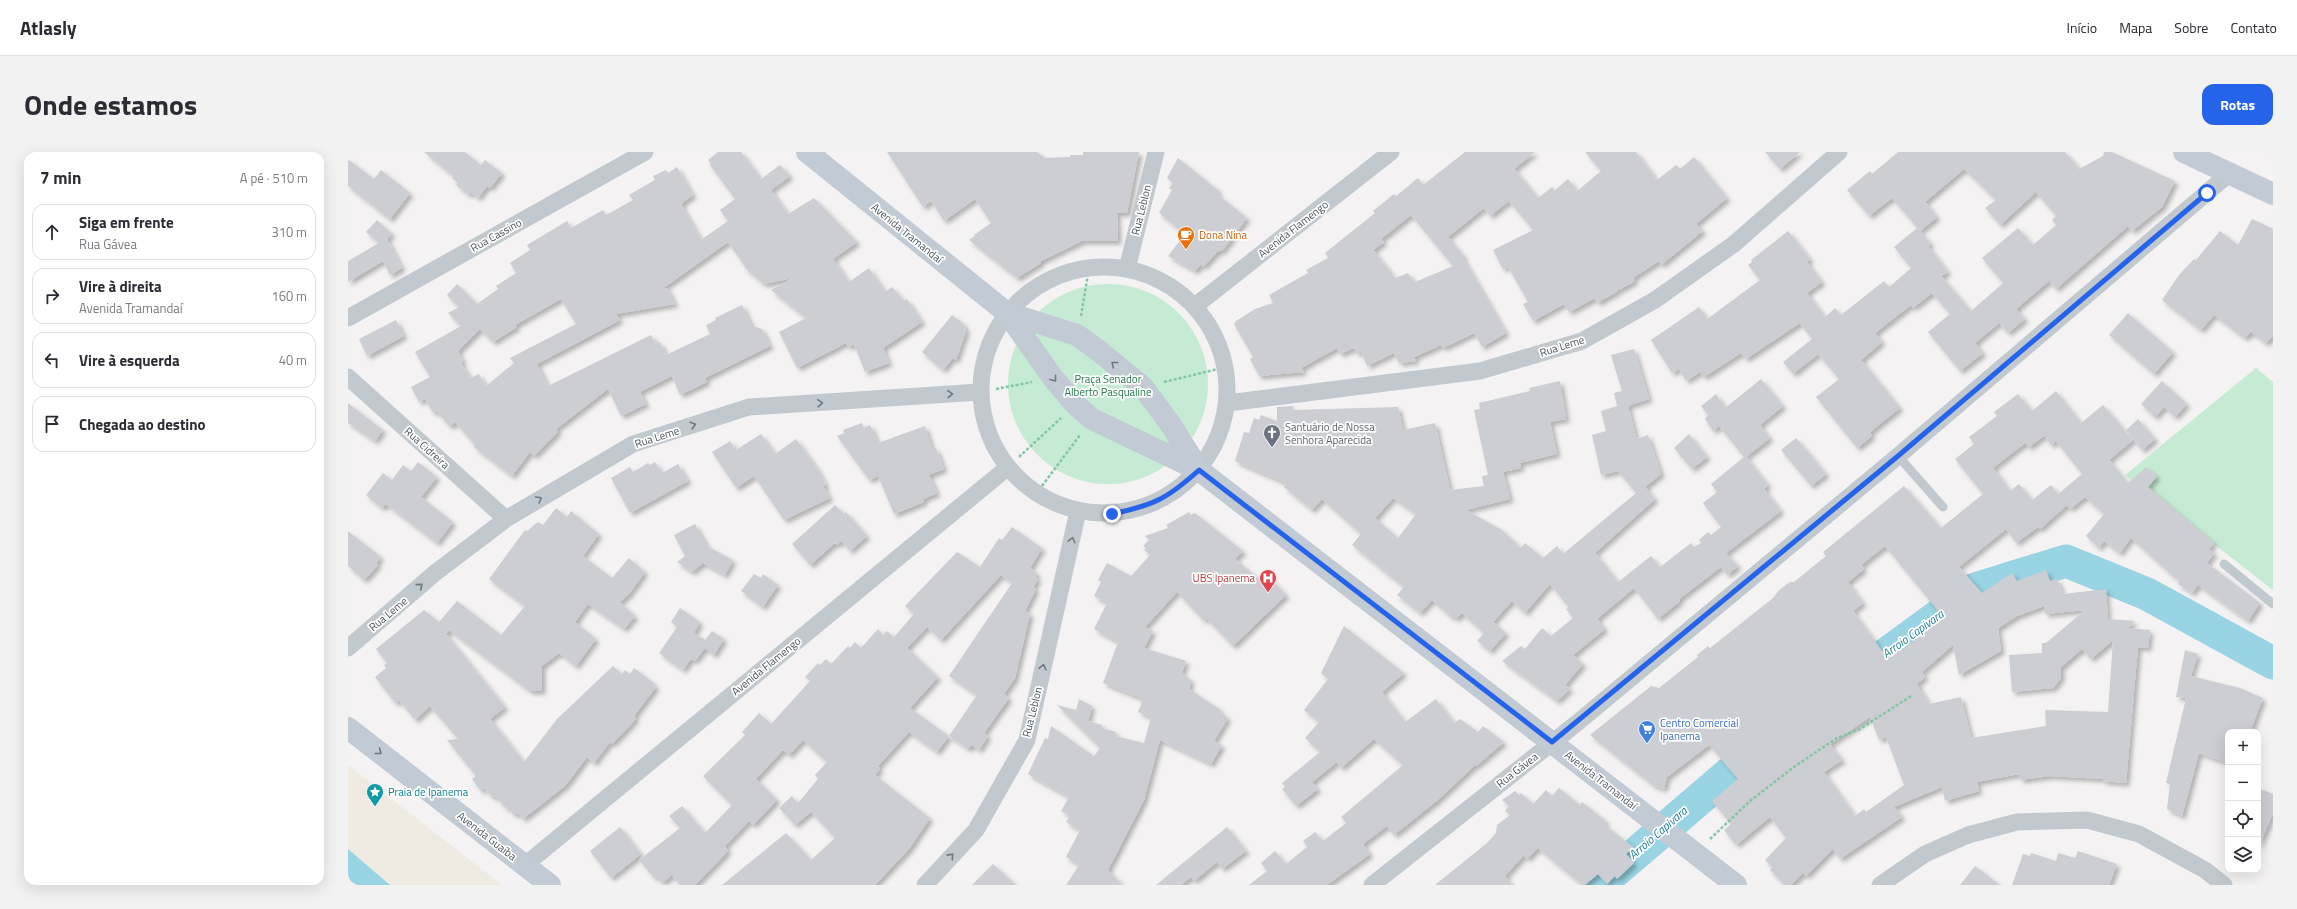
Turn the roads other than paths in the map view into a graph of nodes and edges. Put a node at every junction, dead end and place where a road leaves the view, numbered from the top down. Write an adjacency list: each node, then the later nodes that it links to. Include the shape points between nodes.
1 (645, 152): 12 (street, Rua Cassino)
2 (806, 152): 11 (main road, Avenida Tramandaí)
3 (1156, 152): 9 (street, Rua Leblon)
4 (1391, 152): 10 (street, Avenida Flamengo)
5 (1839, 152): 17 (street, Rua Leme, via 1734,244 1655,300 1582,341 1480,371)
6 (2184, 152): 7 (main road)
7 (2230, 173): 8 (main road); 20 (street, Rua Gávea)
8 (2273, 194)
9 (1127, 269): 10 (street, via 1164,282); 11 (street, via 1090,268 1043,282)
10 (1195, 306): 17 (street, via 1215,334 1226,367)
11 (1006, 313): 13 (main road, Avenida Tramandaí); 14 (main road, Avenida Tramandaí); 16 (street, via 986,350)
12 (348, 318)
13 (1070, 333): 14 (main road, via 1052,334 1044,340 1039,352); 18 (main road, Avenida Tramandaí, one-way to 13, via 1143,387)
14 (1040, 360): 19 (main road, Avenida Tramandaí, one-way to 19, via 1076,405 1092,419)
15 (348, 377): 25 (street, Rua Cidreira)
16 (980, 392): 21 (street, via 987,432); 25 (street, Rua Leme, one-way to 16, via 633,444 749,407)
17 (1228, 403): 22 (street, via 1219,439)
18 (1171, 425): 19 (main road, via 1172,431 1168,441 1159,446); 22 (main road, Avenida Tramandaí)
19 (1147, 446): 22 (main road, Avenida Tramandaí)
20 (1898, 456): 23 (lane); 30 (street, Rua Gávea)
21 (1007, 468): 24 (street, via 1036,494); 31 (street, Avenida Flamengo)
22 (1199, 470): 24 (street, via 1175,492 1145,507 1112,514); 30 (main road, Avenida Tramandaí)
23 (1943, 507)
24 (1078, 511): 33 (street, Rua Leblon, one-way to 24, via 976,830 1027,740)
25 (506, 519): 28 (street, Rua Leme, one-way to 25, via 435,573)
26 (2224, 564): 27 (lane)
27 (2273, 604)
28 (348, 648)
29 (348, 728): 31 (main road, Avenida Guaíba, one-way to 31)
30 (1552, 742): 34 (street, Rua Gávea); 35 (main road, Avenida Tramandaí)
31 (525, 865): 32 (main road, Avenida Guaíba)
32 (550, 885)
33 (925, 885)
34 (1372, 885)
35 (1736, 885)
36 (1880, 885): 37 (street, via 1925,854 1968,835 2017,822 2087,820 2139,834 2205,870)
37 (2224, 885)

